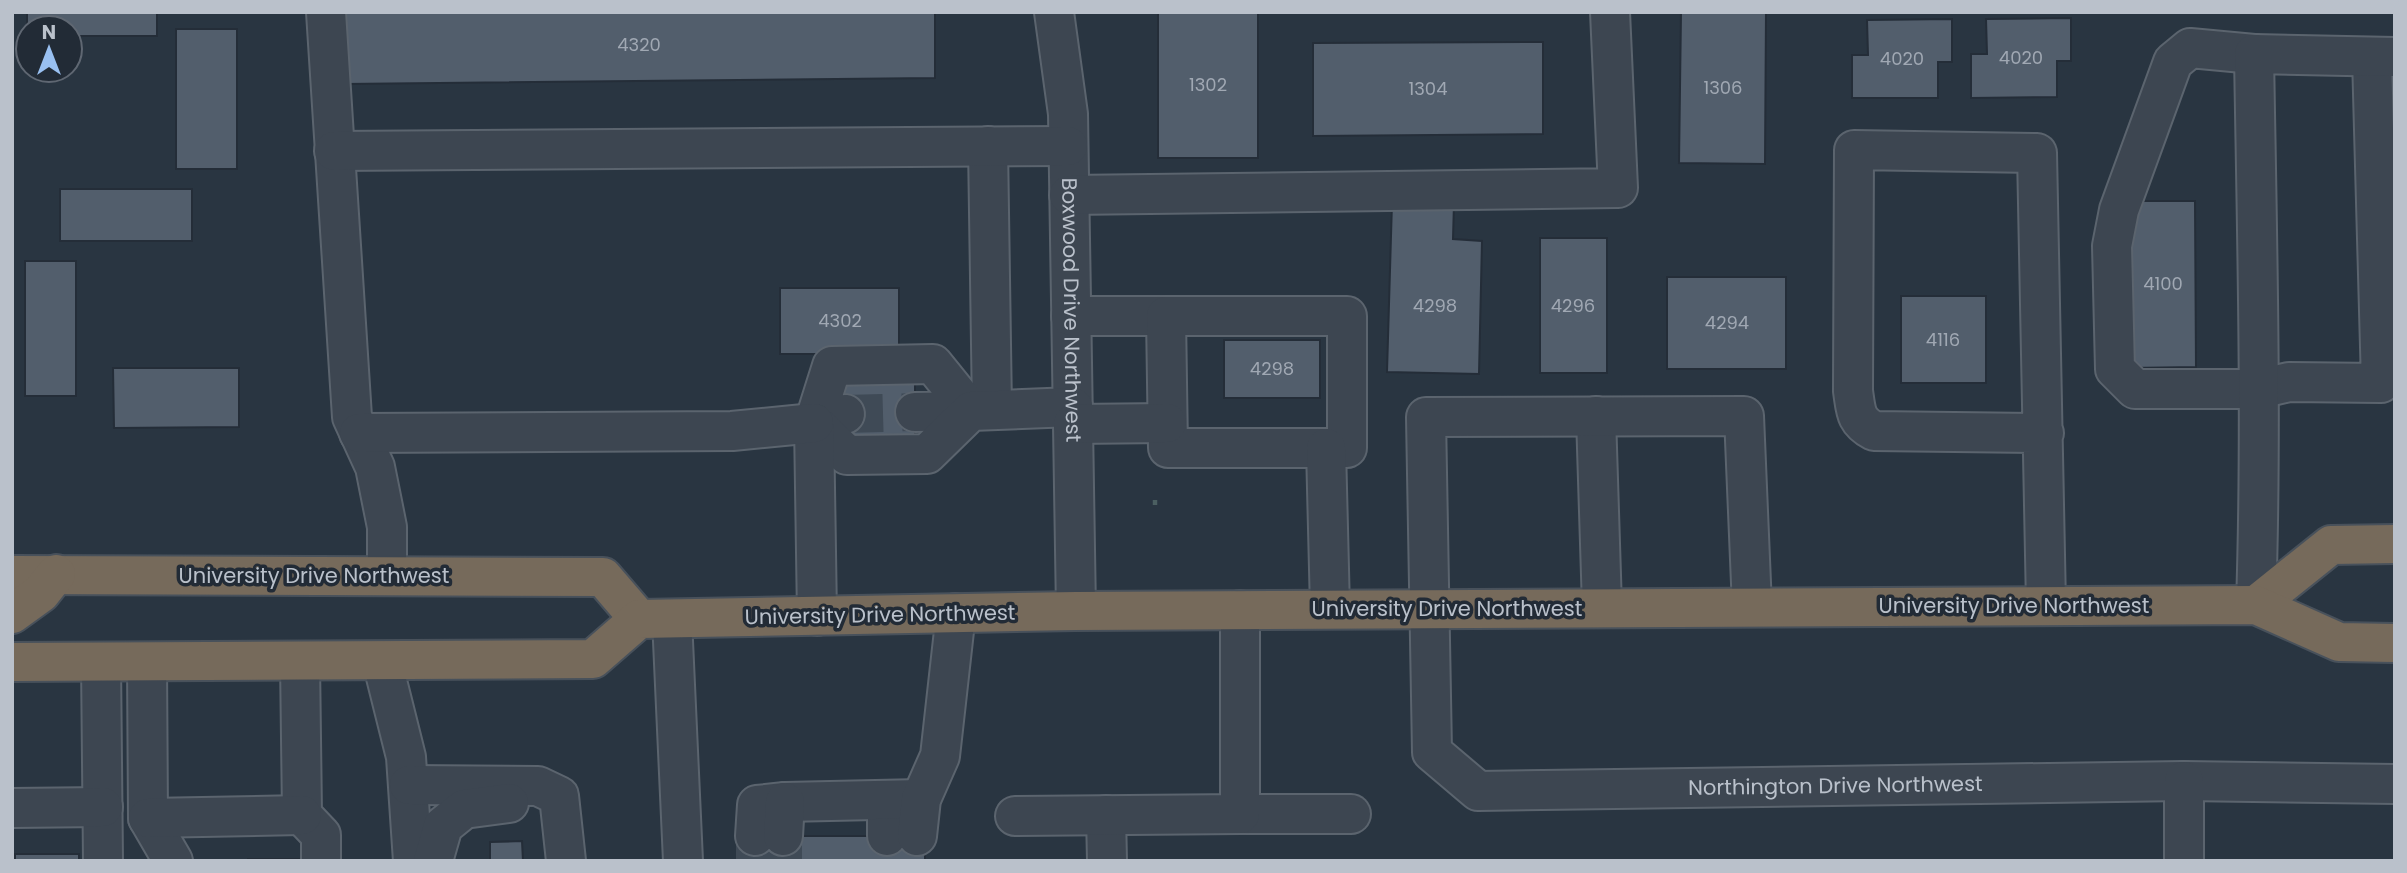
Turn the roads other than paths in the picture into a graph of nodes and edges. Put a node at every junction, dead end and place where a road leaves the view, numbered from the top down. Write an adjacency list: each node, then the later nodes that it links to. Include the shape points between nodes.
1 (326, 12): 8 (street)
2 (1054, 12): 7 (street, Boxwood Drive Northwest)
3 (1610, 12): 9 (street, via 1618,188)
4 (2254, 54): 5 (street); 12 (street); 12 (street, via 2190,48 2173,62 2119,210 2112,246 2115,369 2135,389)
5 (2383, 57): 12 (street, via 2381,383 2289,382)
6 (988, 146): 7 (street); 8 (street); 13 (street)
7 (1068, 146): 9 (street, Boxwood Drive Northwest)
8 (334, 151): 19 (street, via 352,417)
9 (1069, 195): 10 (street, Boxwood Drive Northwest)
10 (1071, 316): 11 (street); 15 (street, Boxwood Drive Northwest)
11 (1166, 316): 18 (street); 21 (street, via 1347,316 1347,447)
12 (2259, 389): 27 (street)
13 (981, 410): 14 (street); 15 (street); 17 (street, via 927,454 847,455); 17 (street, via 933,364 832,366)
14 (915, 412)
15 (1073, 416): 18 (street); 33 (street, Boxwood Drive Northwest)
16 (1596, 416): 28 (street); 29 (street, via 1744,416); 31 (street, Northington Drive Northwest, via 1426,417)
17 (830, 418): 19 (street, via 732,431); 36 (street)
18 (1167, 422): 21 (street, via 1168,448)
19 (359, 433): 25 (street, via 375,467 385,515)
20 (2044, 433): 20 (street, via 1874,431 1861,424 1853,391 1854,150 2037,153); 26 (street)
21 (1326, 447): 30 (street)
22 (2395, 544): 27 (highway, via 2331,545)
23 (56, 574): 24 (highway, University Drive Northwest); 25 (highway, University Drive Northwest); 35 (highway)
24 (12, 575)
25 (387, 576): 37 (highway, University Drive Northwest, via 603,578)
26 (2046, 605): 27 (highway, University Drive Northwest); 29 (highway, University Drive Northwest)
27 (2256, 605): 38 (highway, University Drive Northwest, via 2339,642)
28 (1602, 607): 29 (highway, University Drive Northwest); 31 (highway, University Drive Northwest)
29 (1752, 607)
30 (1330, 609): 31 (highway, University Drive Northwest); 32 (highway, University Drive Northwest)
31 (1429, 609): 44 (street, Northington Drive Northwest, via 1432,752 1478,791)
32 (1240, 610): 33 (highway, University Drive Northwest); 50 (street)
33 (1076, 611): 34 (highway, University Drive Northwest)
34 (956, 613): 36 (highway, University Drive Northwest); 57 (street, via 940,755 903,818)
35 (12, 614)
36 (817, 616): 37 (highway, University Drive Northwest)
37 (656, 619): 40 (highway, via 593,659); 65 (street)
38 (2395, 643)
39 (300, 661): 40 (highway); 43 (highway); 52 (street)
40 (382, 661): 46 (street)
41 (12, 662): 42 (highway)
42 (101, 662): 43 (highway); 48 (street)
43 (147, 662): 55 (street)
44 (2184, 780): 45 (street, Northington Drive Northwest); 67 (street)
45 (2395, 784)
46 (409, 785): 47 (street); 61 (street)
47 (538, 786): 56 (street, via 559,796); 62 (street, via 507,805 464,809 443,825)
48 (103, 807): 49 (street); 58 (street)
49 (12, 808)
50 (1240, 814): 51 (street); 53 (street)
51 (1351, 814)
52 (302, 815): 55 (street); 60 (street, via 321,835)
53 (1106, 815): 54 (street); 66 (street)
54 (1015, 816)
55 (148, 818): 59 (street)
56 (563, 821): 63 (street, via 542,854); 64 (street)
57 (775, 824)
58 (103, 861)
59 (173, 861)
60 (321, 861)
61 (413, 861)
62 (433, 861)
63 (543, 861)
64 (566, 861)
65 (683, 861)
66 (1107, 861)
67 (2184, 861)

